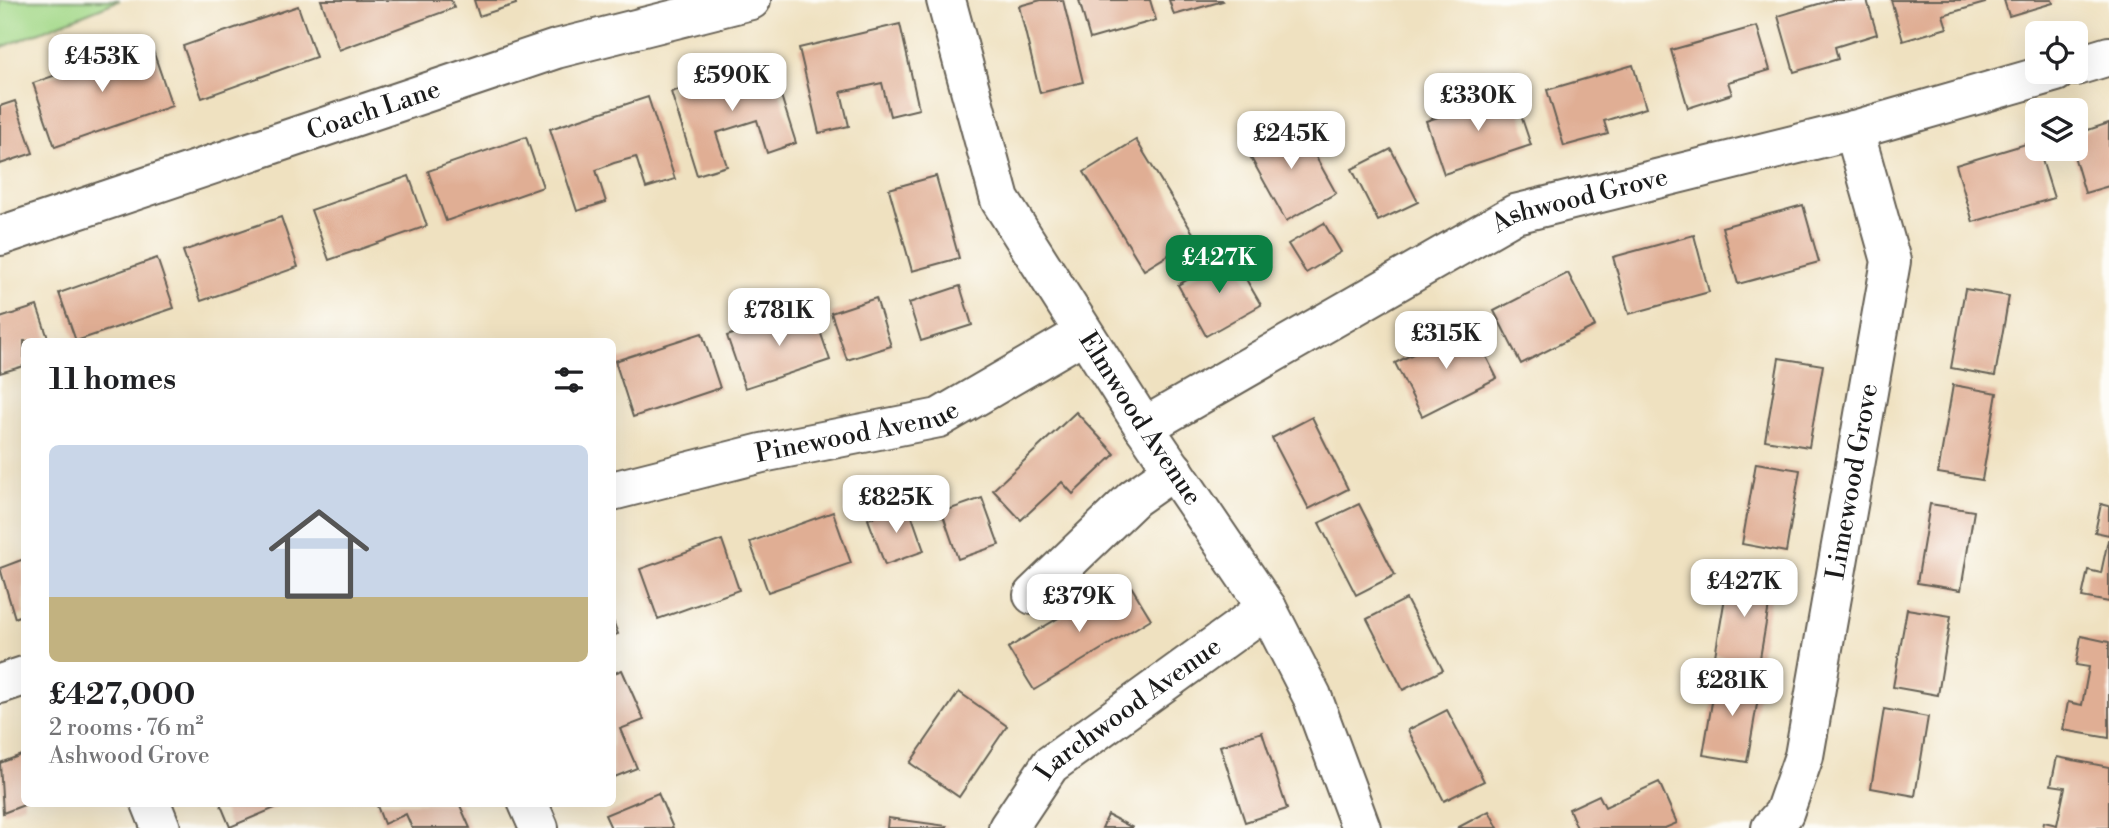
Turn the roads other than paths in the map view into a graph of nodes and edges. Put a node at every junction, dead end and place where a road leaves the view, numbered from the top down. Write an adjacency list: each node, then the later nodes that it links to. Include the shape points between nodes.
1 (751, 0): 7 (street, Coach Lane, via 556,50)
2 (946, 0): 8 (street, Elmwood Avenue, via 1000,200)
3 (2109, 56): 4 (street)
4 (2088, 62)
5 (2025, 81): 6 (street, Ashwood Grove)
6 (1854, 131): 9 (street, Ashwood Grove, via 1515,214); 22 (street, Limewood Grove, via 1891,261 1804,756 1784,813)
7 (0, 236)
8 (1083, 334): 9 (street, Elmwood Avenue); 11 (street, Pinewood Avenue, via 939,418 762,453)
9 (1144, 427): 10 (street, Elmwood Avenue)
10 (1174, 470): 12 (street, via 1134,498); 13 (street, Elmwood Avenue)
11 (616, 490)
12 (1033, 594)
13 (1267, 608): 20 (street, Larchwood Avenue, via 1050,765); 21 (street, Elmwood Avenue, via 1312,695)
14 (21, 677): 15 (street)
15 (0, 684)
16 (153, 807): 18 (street)
17 (530, 807): 19 (street)
18 (161, 828)
19 (539, 828)
20 (1008, 828)
21 (1362, 828)
22 (1771, 828)

